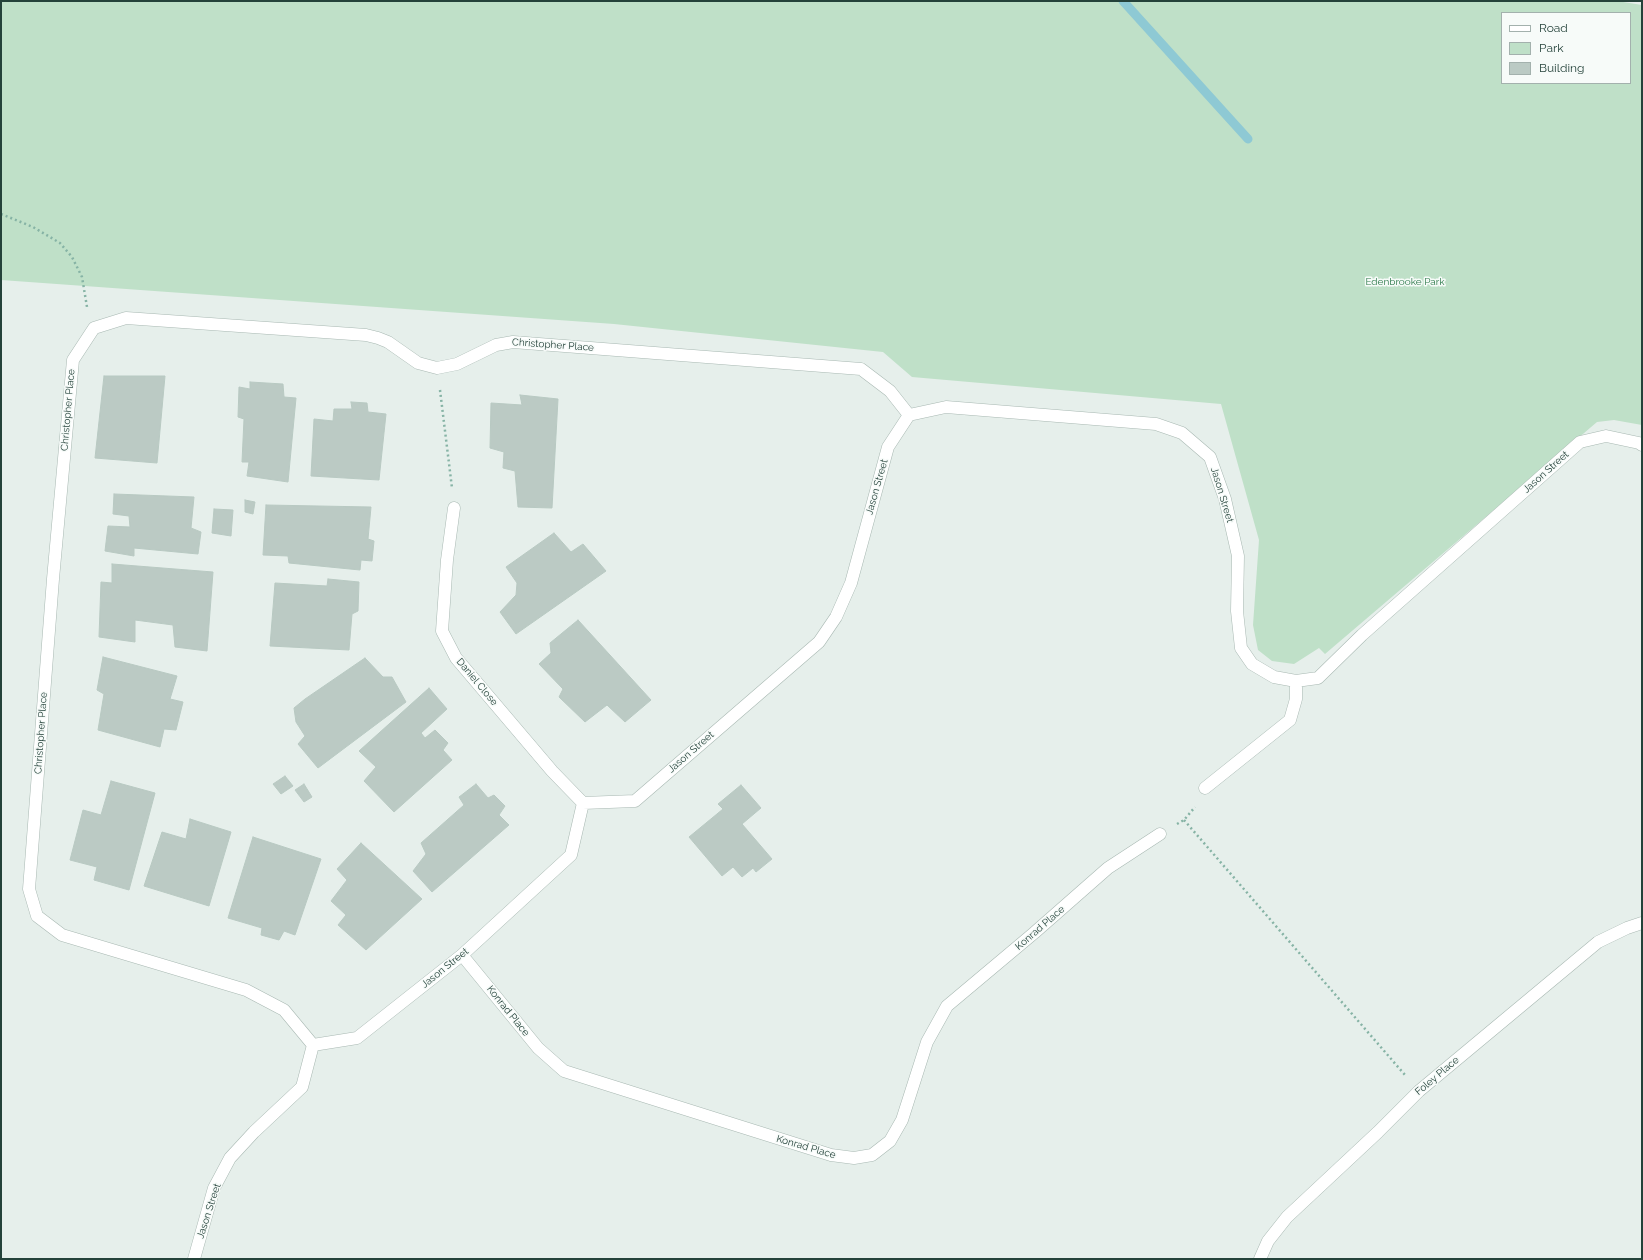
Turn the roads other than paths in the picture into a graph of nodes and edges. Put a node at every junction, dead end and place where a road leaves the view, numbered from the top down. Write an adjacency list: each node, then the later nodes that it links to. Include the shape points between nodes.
1 (909, 415): 4 (street, Jason Street, via 946,407 1156,424 1182,433 1210,457 1225,499 1238,556 1237,611 1241,648 1258,668 1274,677); 6 (street, Jason Street, via 888,447 850,583 836,617 820,642 635,801); 10 (street, Christopher Place, via 890,391 861,369 513,342 503,342 457,364 437,368 418,363 388,342 366,335 126,318 94,328 73,360 29,889 37,916 62,935 246,990 284,1010)
2 (1642, 445): 4 (street, Jason Street, via 1606,436 1580,442 1362,635 1318,678)
3 (454, 508): 6 (street, Daniel Close, via 442,631 456,658 552,771)
4 (1296, 681): 5 (street, via 1296,699 1290,720)
5 (1205, 788)
6 (583, 803): 9 (street, Jason Street, via 571,855)
7 (1160, 834): 9 (street, Konrad Place, via 1108,868 947,1006 927,1042 902,1120 890,1141 872,1155 854,1158 831,1155 564,1071 538,1048)
8 (1642, 923): 12 (street, Foley Place, via 1598,942 1419,1091 1287,1217 1268,1241)
9 (462, 954): 10 (street, Jason Street, via 357,1038)
10 (312, 1045): 11 (street, Jason Street, via 302,1087 230,1158 214,1188)
11 (194, 1259)
12 (1260, 1259)

